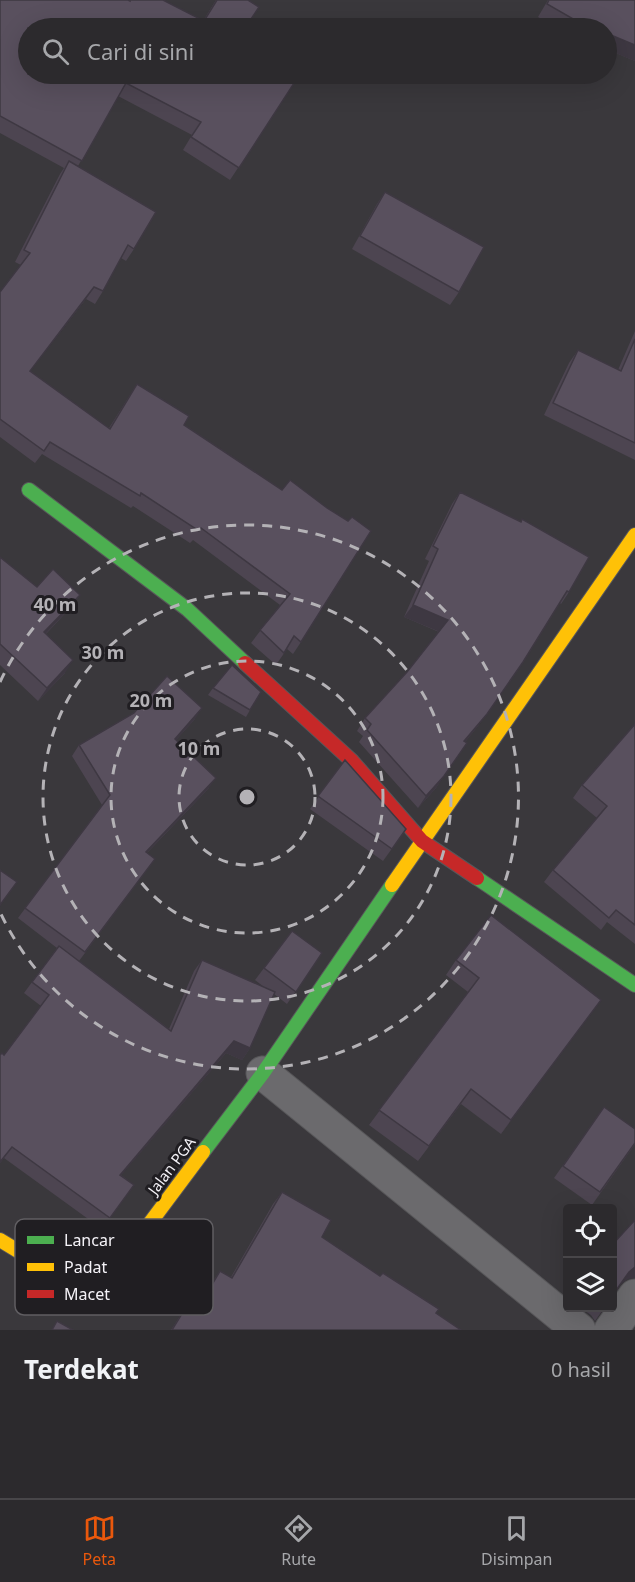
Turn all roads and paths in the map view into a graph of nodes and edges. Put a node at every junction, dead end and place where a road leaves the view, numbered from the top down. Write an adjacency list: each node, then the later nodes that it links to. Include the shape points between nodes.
1 (29, 490): 3 (street, via 187,609 352,761)
2 (635, 535): 3 (street, Jalan PGA)
3 (422, 841): 4 (street); 5 (street, Jalan PGA)
4 (635, 985)
5 (263, 1073): 6 (street, Jalan PGA); 10 (street)
6 (153, 1219)
7 (0, 1240): 8 (street, Jalan PGA)
8 (15, 1249)
9 (635, 1296): 11 (street)
10 (579, 1330)
11 (611, 1330)

